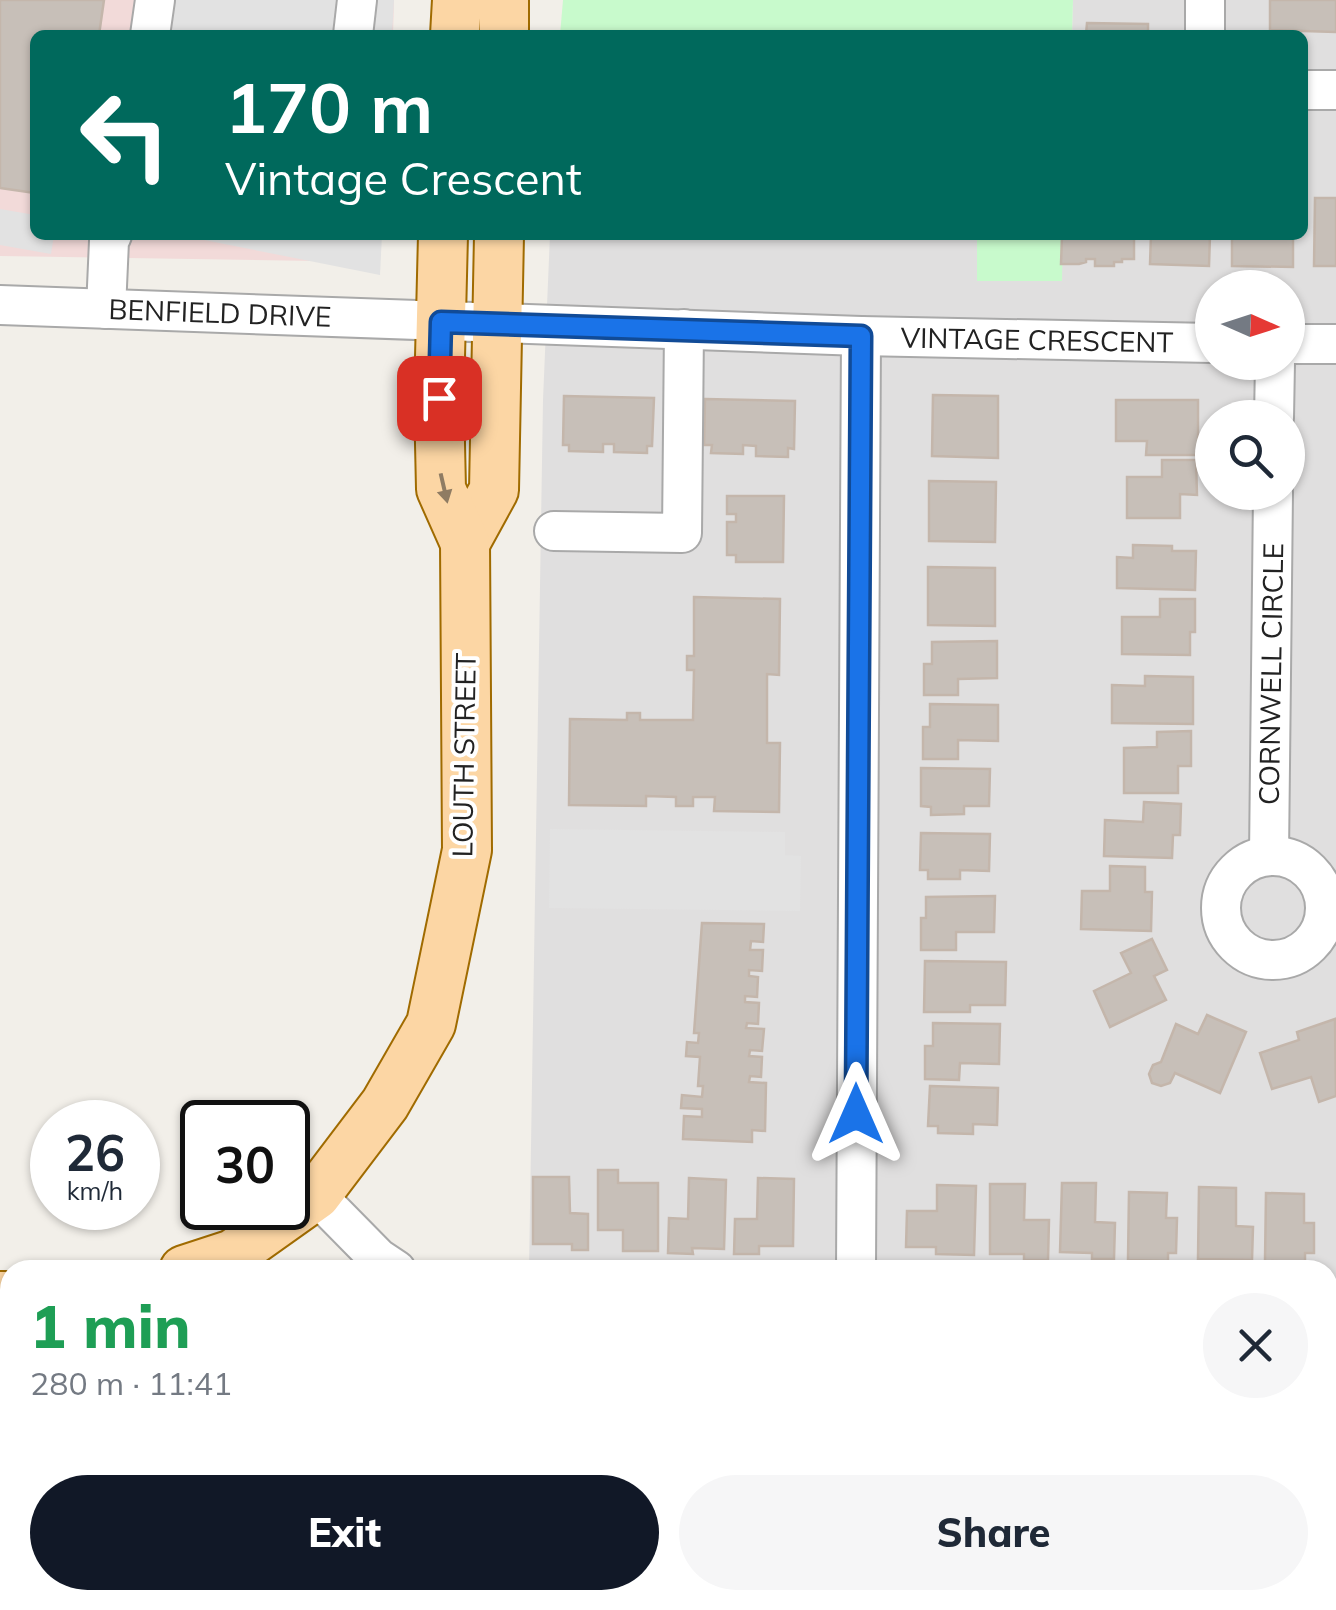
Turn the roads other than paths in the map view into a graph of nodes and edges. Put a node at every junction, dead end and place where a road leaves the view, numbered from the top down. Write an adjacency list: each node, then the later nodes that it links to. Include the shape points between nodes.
1 (154, 0): 6 (street)
2 (357, 0): 7 (street)
3 (458, 0): 8 (main road)
4 (504, 0): 9 (main road)
5 (1206, 0): 10 (street)
6 (151, 30)
7 (353, 30)
8 (455, 30)
9 (504, 30)
10 (1205, 30)
11 (1308, 90): 12 (street)
12 (1336, 90)
13 (112, 240): 17 (street)
14 (443, 240): 18 (main road, LOUTH STREET)
15 (500, 240): 19 (main road)
16 (0, 304): 17 (street, BENFIELD DRIVE)
17 (106, 309): 18 (street, BENFIELD DRIVE)
18 (441, 322): 19 (street, VINTAGE CRESCENT); 27 (main road, LOUTH STREET, one-way to 27, via 440,489)
19 (498, 324): 20 (street, VINTAGE CRESCENT); 27 (main road, via 494,490)
20 (684, 329): 21 (street, VINTAGE CRESCENT); 26 (street, via 682,533)
21 (861, 336): 22 (street, VINTAGE CRESCENT); 32 (street)
22 (1195, 343)
23 (1305, 344): 24 (street)
24 (1336, 344)
25 (1273, 510): 28 (street, CORNWELL CIRCLE)
26 (554, 531)
27 (464, 543): 29 (main road, LOUTH STREET, via 467,850 431,1024 385,1104)
28 (1268, 856)
29 (316, 1194): 30 (main road, LOUTH STREET); 31 (street)
30 (215, 1260)
31 (381, 1260)
32 (856, 1260)

